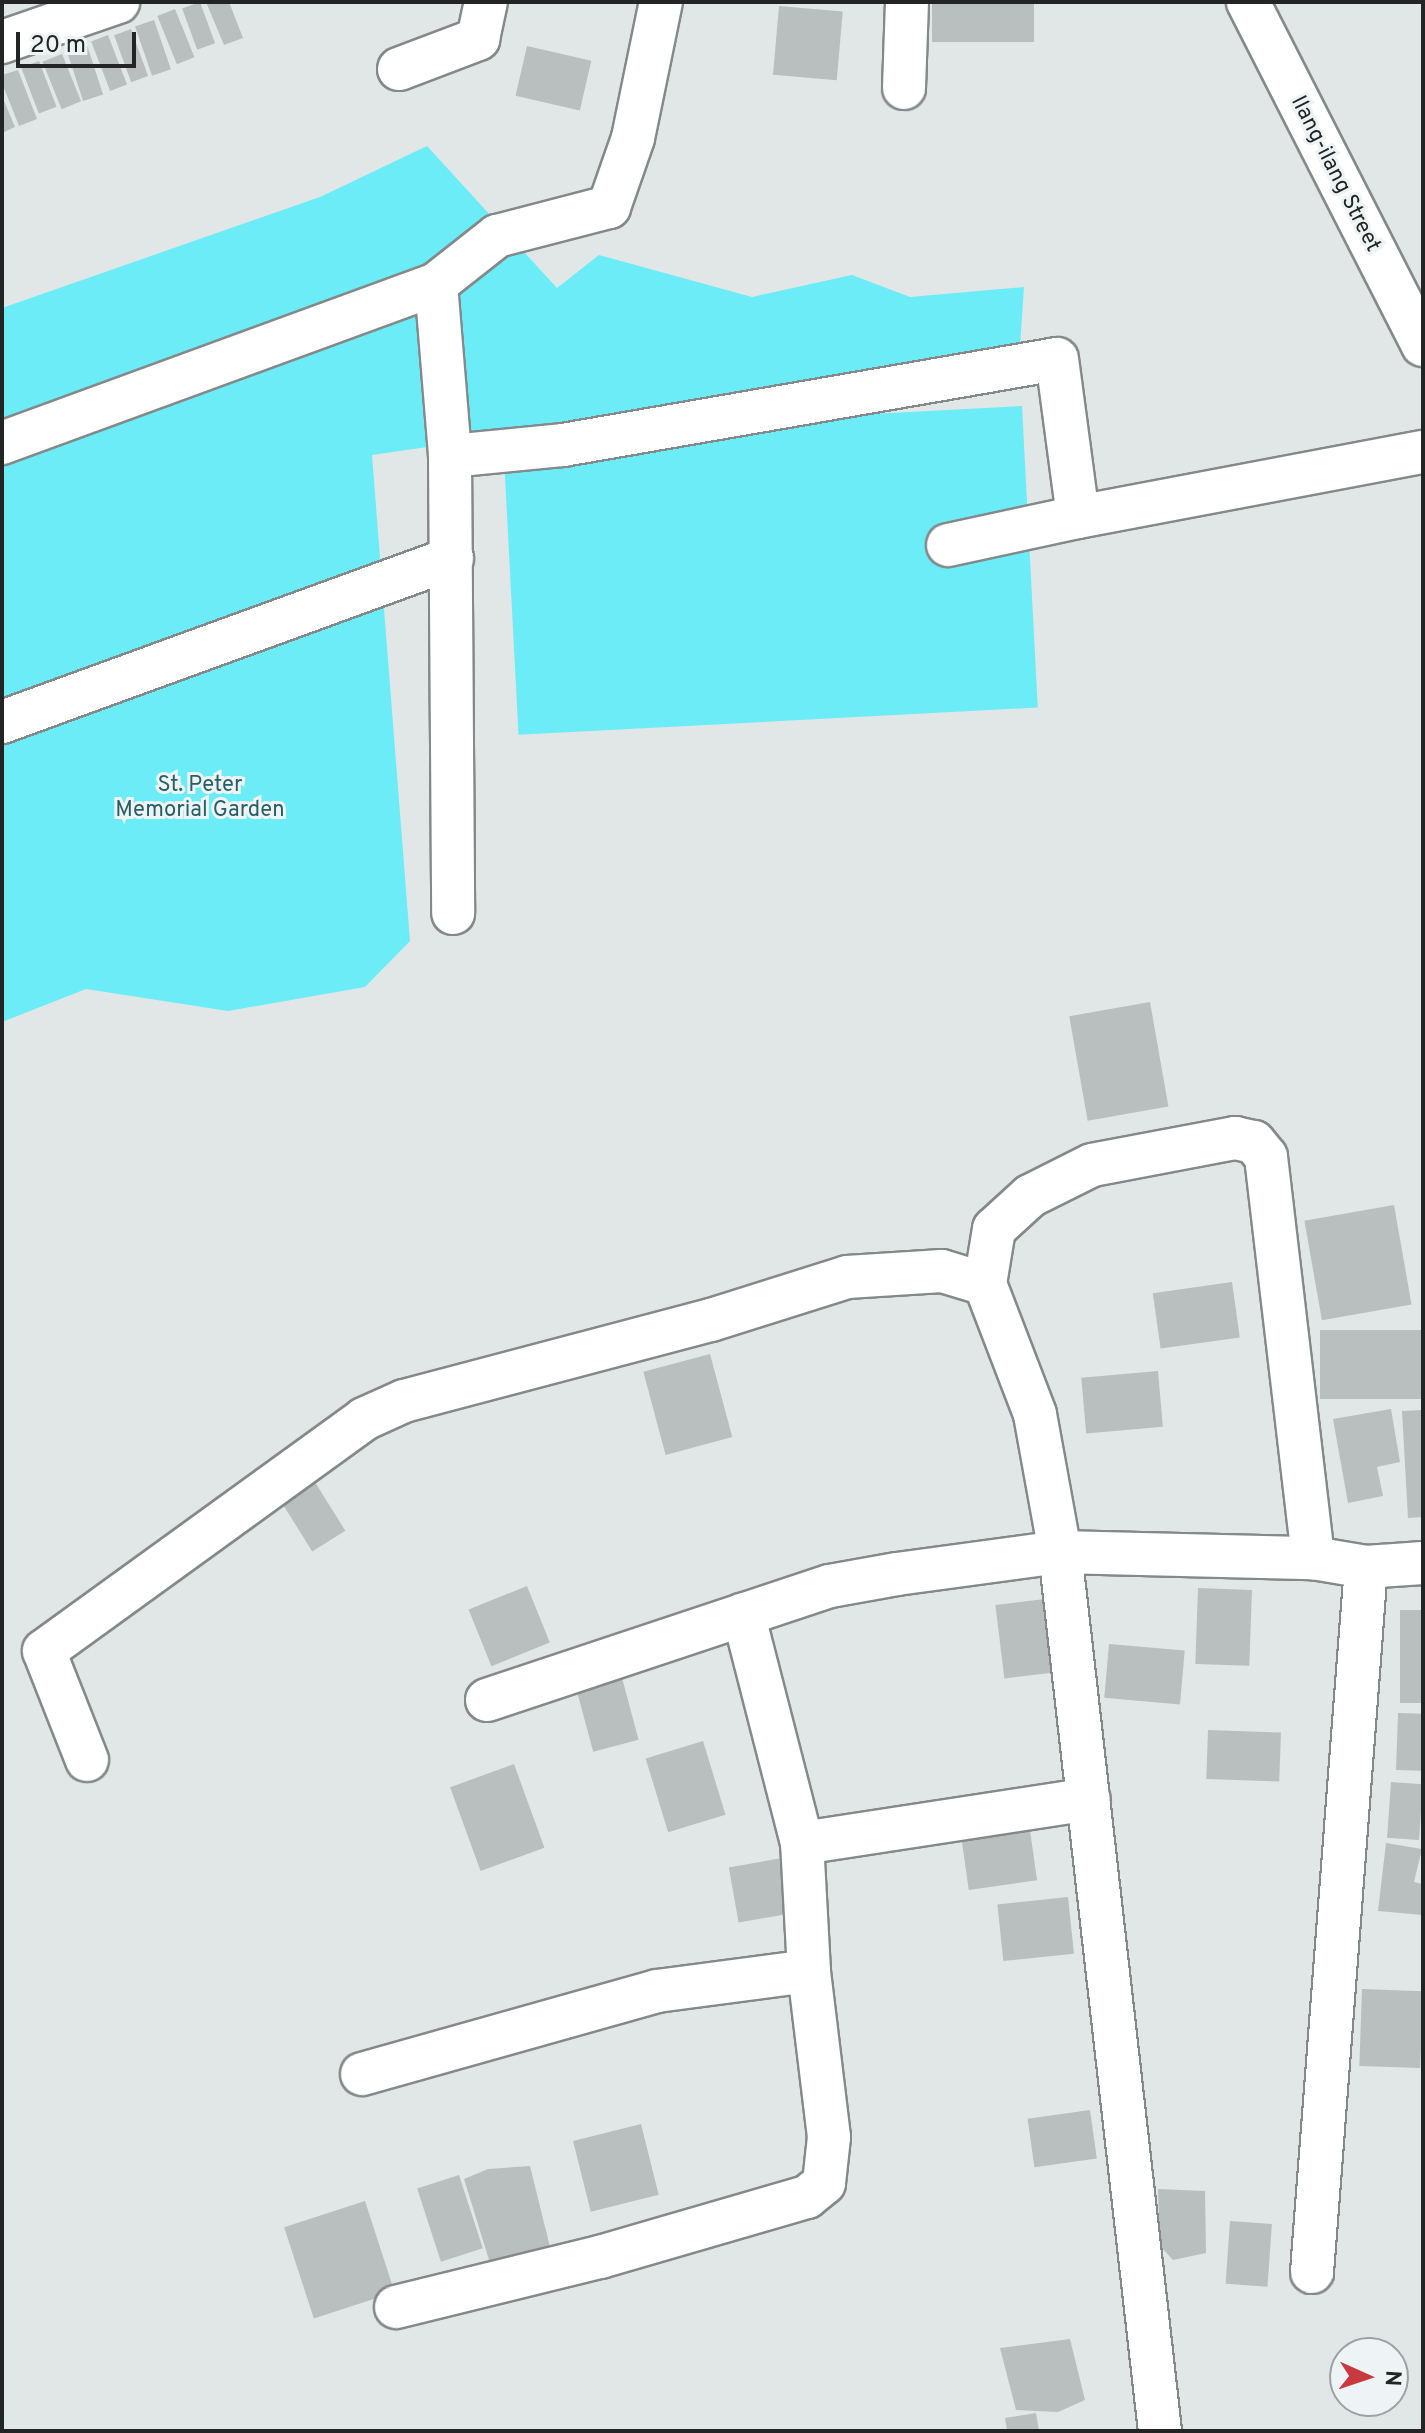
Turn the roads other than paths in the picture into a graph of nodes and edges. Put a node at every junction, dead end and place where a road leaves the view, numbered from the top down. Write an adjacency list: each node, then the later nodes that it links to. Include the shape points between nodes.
1 (118, 2): 6 (street)
2 (486, 2): 8 (street, via 478,39)
3 (661, 2): 10 (street, via 633,138 609,207 497,236)
4 (907, 2): 9 (street)
5 (1248, 2): 11 (street, Ilang-ilang Street)
6 (55, 12): 7 (street)
7 (2, 42)
8 (399, 69)
9 (904, 88)
10 (436, 284): 12 (street); 14 (street)
11 (1423, 345)
12 (2, 443)
13 (1423, 452): 15 (street)
14 (450, 456): 15 (street, via 563,445 1057,359); 17 (street)
15 (1078, 517): 16 (street)
16 (948, 545)
17 (452, 558): 18 (street); 19 (street)
18 (2, 722)
19 (453, 913)
20 (985, 1284): 21 (street, via 1035,1414); 22 (street, via 994,1229 1030,1196 1105,1162 1235,1138 1254,1142 1266,1157); 27 (street, via 942,1271 847,1277 711,1320 404,1401 364,1419 44,1651)
21 (1060, 1552): 22 (street); 25 (street, via 830,1586); 28 (street)
22 (1313, 1558): 24 (street)
23 (1423, 1563): 24 (street)
24 (1366, 1567): 32 (street)
25 (743, 1614): 26 (street); 29 (street)
26 (487, 1700)
27 (87, 1760)
28 (1089, 1799): 29 (street); 34 (street)
29 (802, 1843): 30 (street)
30 (809, 1971): 31 (street, via 657,1991); 33 (street, via 830,2164 816,2192 600,2257)
31 (362, 2074)
32 (1312, 2272)
33 (396, 2307)
34 (1160, 2431)

